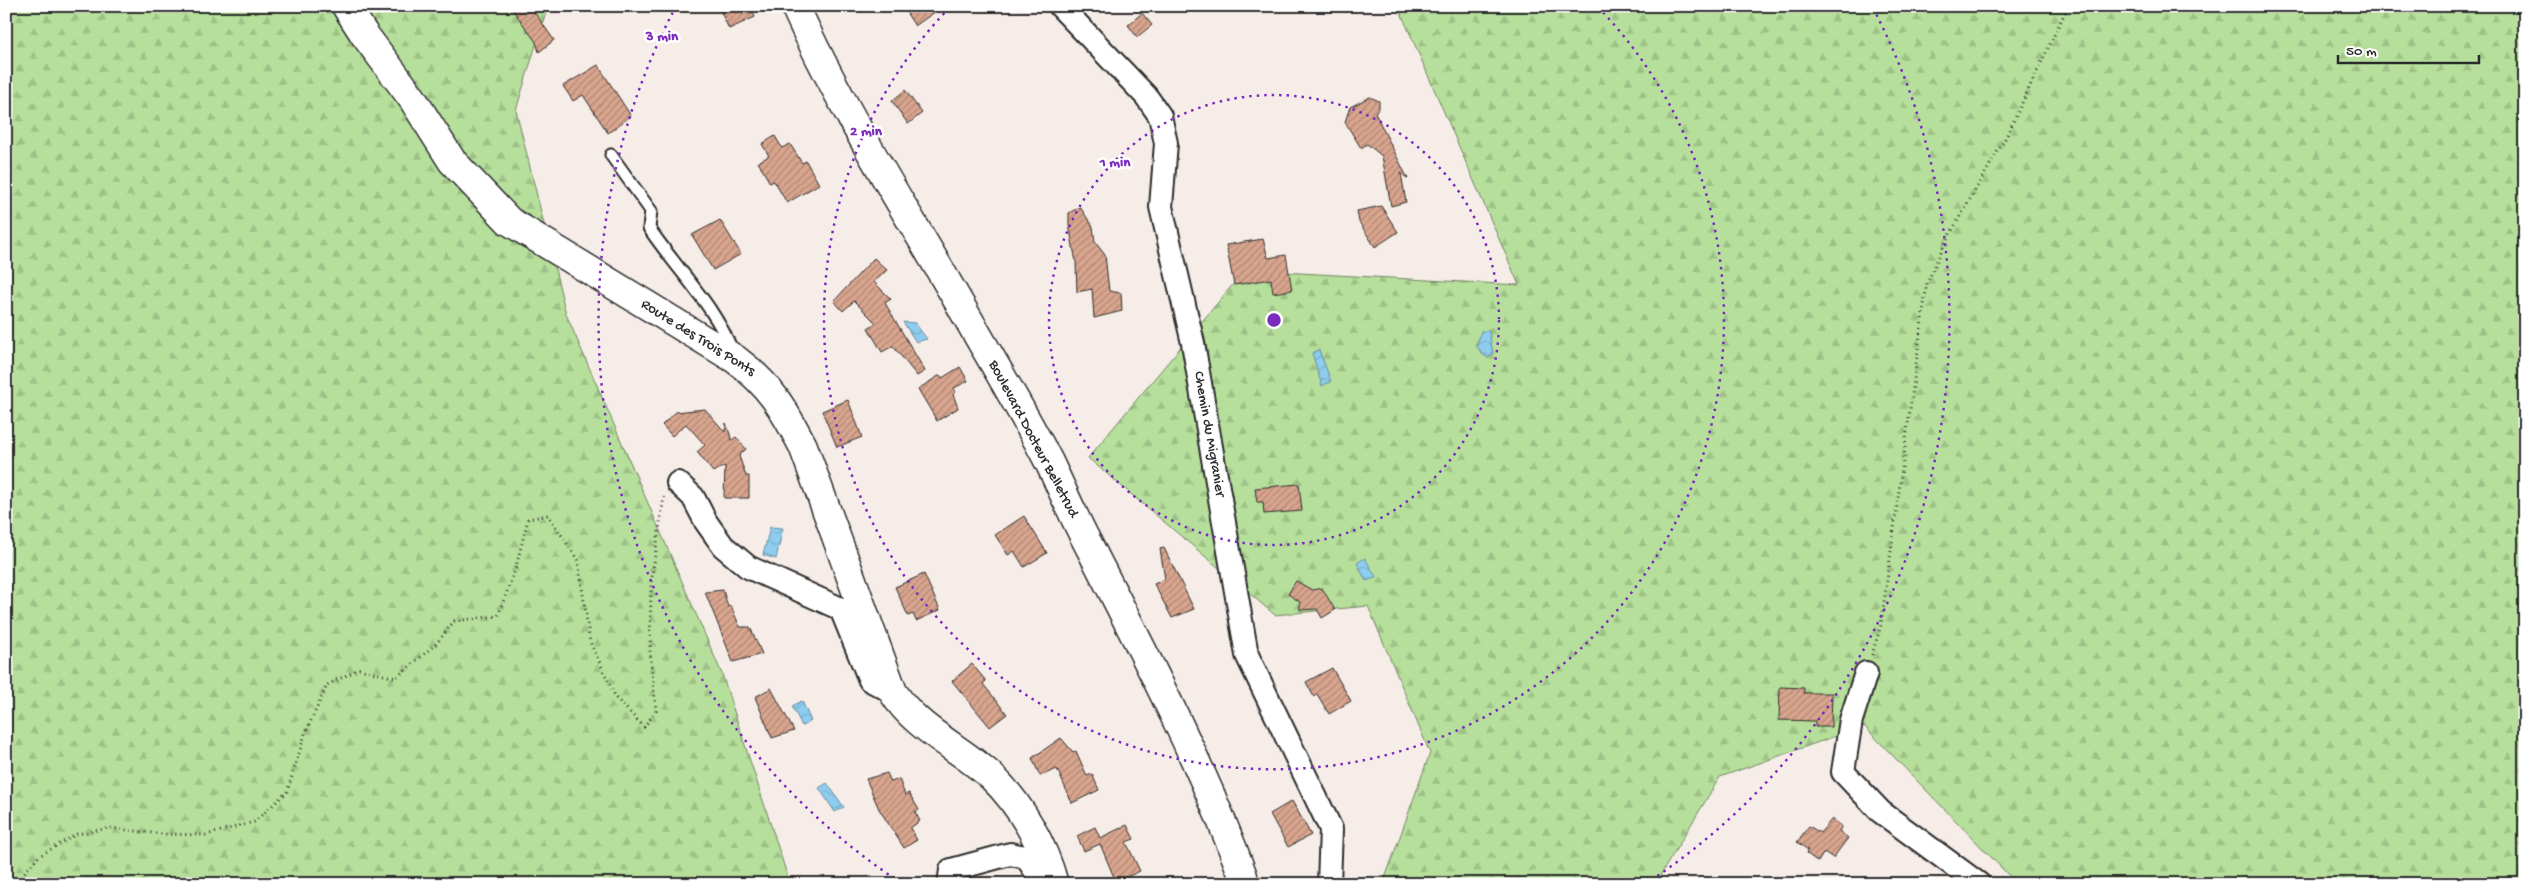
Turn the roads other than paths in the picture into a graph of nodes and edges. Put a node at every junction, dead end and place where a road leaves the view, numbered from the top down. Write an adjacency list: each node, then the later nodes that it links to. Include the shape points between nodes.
1 (346, 6): 5 (street, Route des Trois Ponts, via 452,161 509,221)
2 (795, 6): 11 (street, Boulevard Docteur Belletrud, via 845,107 1049,462 1083,535 1148,658 1204,779 1243,876)
3 (1060, 6): 12 (street, Chemin du Migranier, via 1146,96 1160,116 1166,143 1161,208 1193,343 1247,655 1331,829)
4 (611, 154): 5 (lane, via 651,211 649,228 708,306 725,333)
5 (735, 359): 8 (street, Route des Trois Ponts, via 759,377 786,413 803,446)
6 (678, 483): 8 (street, via 694,497 723,546 748,568 841,609 870,680)
7 (1866, 673): 13 (street, via 1851,720 1844,772 1881,812)
8 (893, 692): 9 (street, Route des Trois Ponts, via 904,710 991,776 1035,837)
9 (1054, 883): 10 (street, via 1041,878 1026,856 1010,854 951,870)
10 (949, 884)
11 (1243, 884)
12 (1329, 884)
13 (1979, 884)

